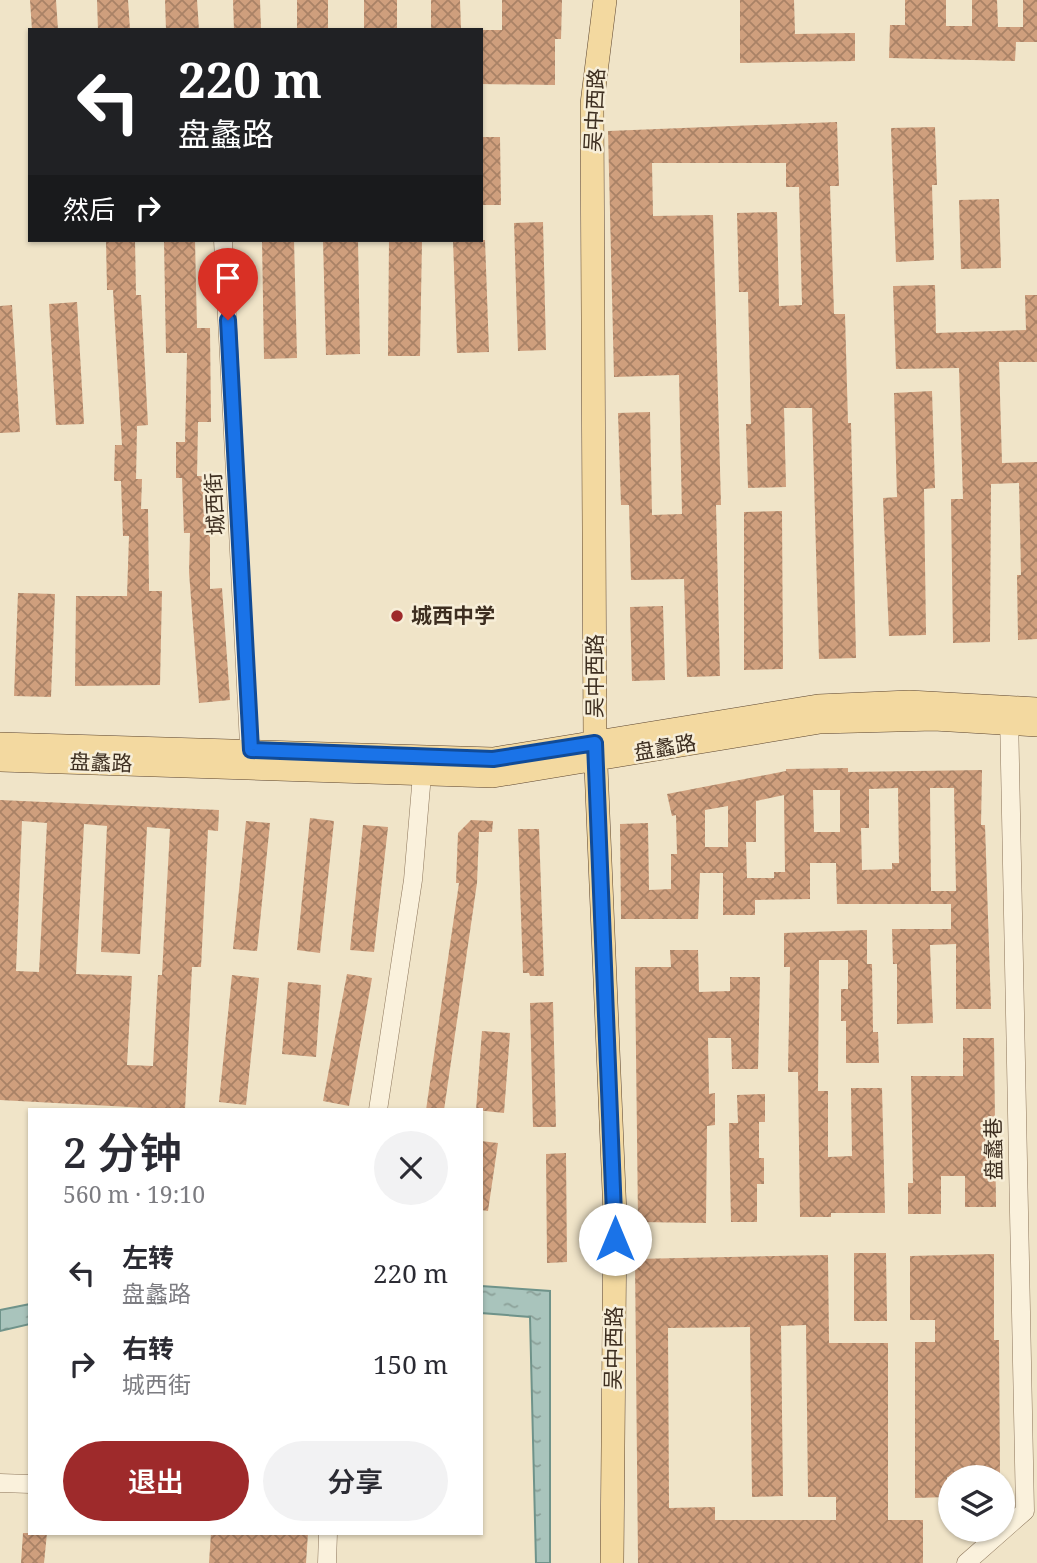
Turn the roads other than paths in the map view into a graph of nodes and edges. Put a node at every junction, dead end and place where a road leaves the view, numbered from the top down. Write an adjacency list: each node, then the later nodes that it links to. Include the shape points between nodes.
1 (589, 0): 8 (main road, 吴中西路, via 577,105)
2 (604, 0): 8 (main road, 吴中西路, via 592,104)
3 (223, 242): 9 (street, 城西街)
4 (1037, 709): 5 (main road, 盘蠡路)
5 (1008, 715): 6 (main road, 盘蠡路); 8 (main road, 盘蠡路, via 934,702 849,703 773,712); 19 (street, 盘蠡巷, via 1025,1511)
6 (1037, 725)
7 (0, 744): 9 (main road, 盘蠡路)
8 (588, 753): 11 (main road, 盘蠡路); 17 (main road, 吴中西路, via 599,1215); 18 (main road, 吴中西路, via 615,1214)
9 (250, 759): 10 (main road, 盘蠡路); 11 (main road, 盘蠡路)
10 (0, 760)
11 (423, 766): 12 (street, via 413,880)
12 (378, 1108)
13 (0, 1483): 14 (street)
14 (28, 1484)
15 (328, 1535): 16 (street)
16 (327, 1563)
17 (596, 1563)
18 (612, 1563)
19 (966, 1563)

